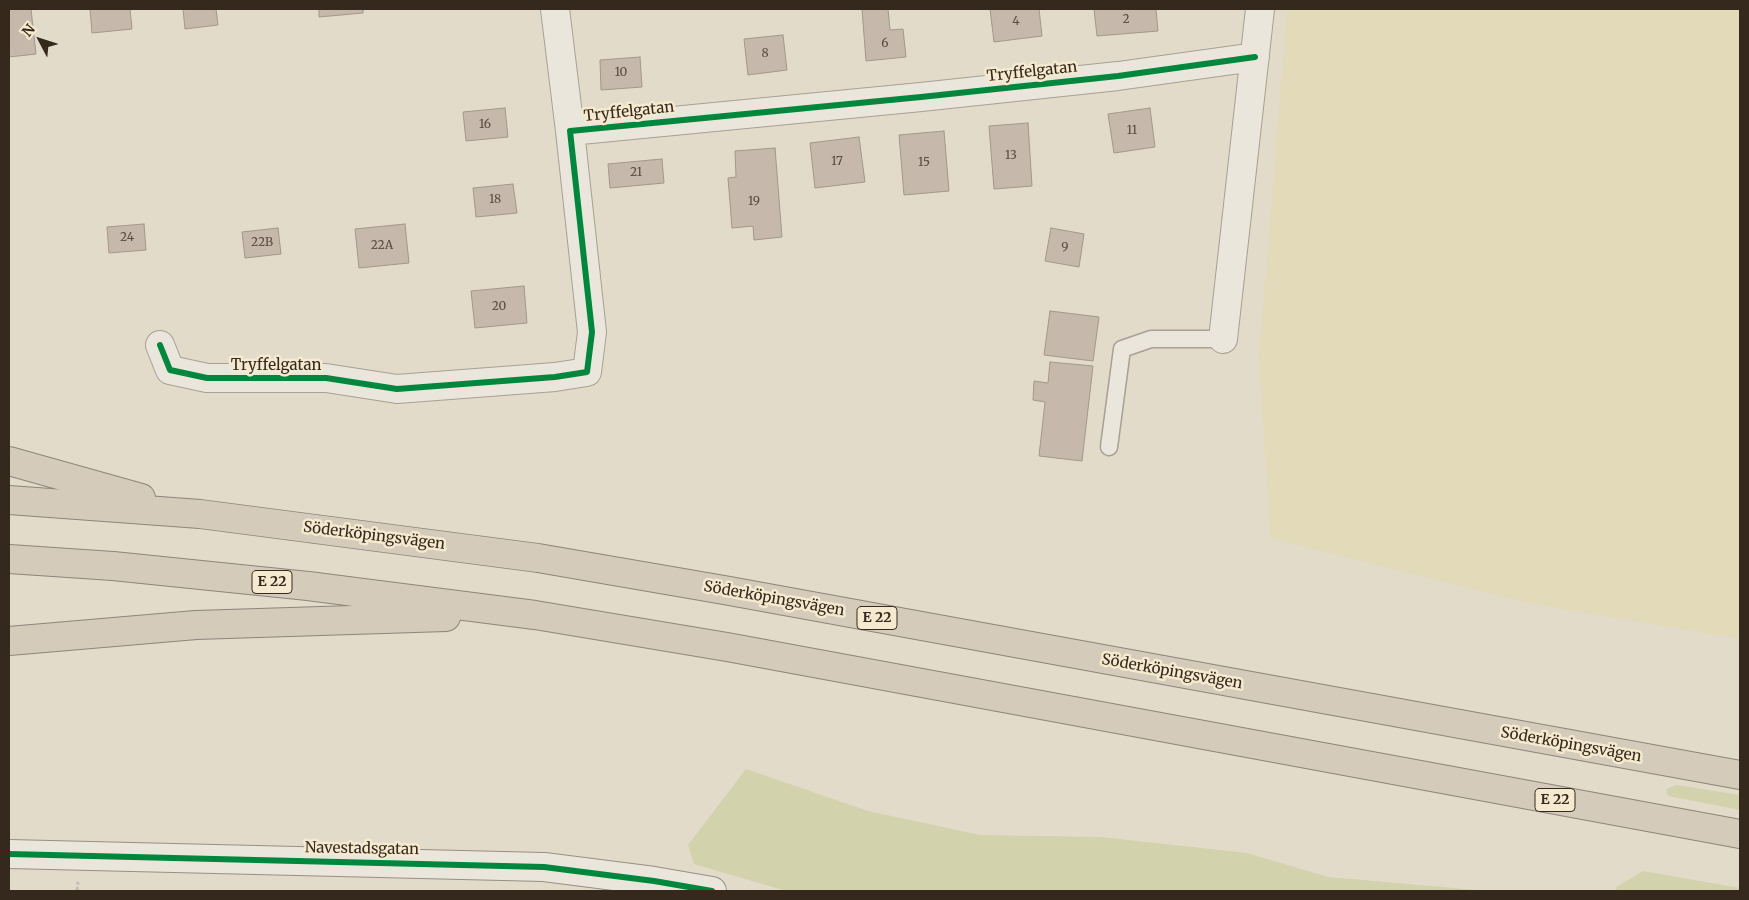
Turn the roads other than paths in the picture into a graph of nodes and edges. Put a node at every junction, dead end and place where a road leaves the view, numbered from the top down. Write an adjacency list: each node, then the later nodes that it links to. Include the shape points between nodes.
1 (555, 9): 4 (street, Tryffelgatan)
2 (1260, 9): 3 (street)
3 (1255, 57): 4 (street, Tryffelgatan, via 1118,76); 5 (street)
4 (570, 131): 6 (street, Tryffelgatan, via 592,332 587,372 397,389 326,378 208,378 170,370)
5 (1223, 339): 7 (lane, via 1151,339 1122,349)
6 (160, 345)
7 (1109, 447)
8 (9, 461): 10 (highway)
9 (9, 500): 10 (highway, Söderköpingsvägen / E 22)
10 (200, 514): 14 (highway, Söderköpingsvägen / E 22, via 529,557 695,585)
11 (9, 559): 12 (highway, E 22, via 308,586)
12 (535, 614): 13 (highway, via 196,625); 15 (highway, E 22)
13 (9, 641)
14 (1740, 776)
15 (1740, 834)
16 (9, 854): 17 (street, Navestadsgatan, via 544,867)
17 (654, 886): 18 (street, Navestadsgatan)
18 (712, 891)

